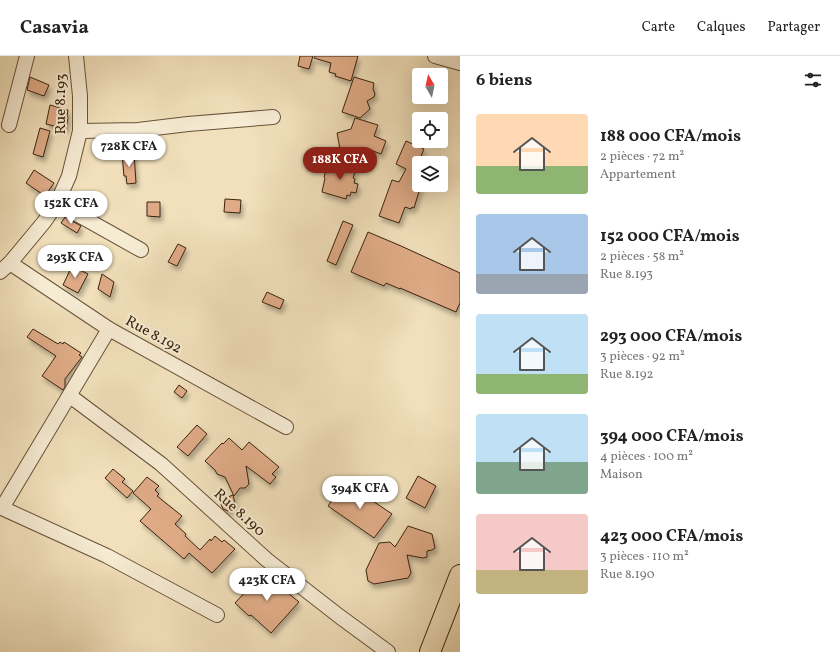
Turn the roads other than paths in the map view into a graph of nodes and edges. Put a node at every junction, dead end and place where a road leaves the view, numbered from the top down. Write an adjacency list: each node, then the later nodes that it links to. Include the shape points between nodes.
1 (27, 56): 6 (street)
2 (76, 56): 7 (street, Rue 8.193)
3 (435, 56): 4 (street)
4 (460, 63)
5 (273, 117): 7 (street, via 138,130)
6 (10, 125)
7 (80, 131): 8 (street, Rue 8.193, via 69,176)
8 (57, 203): 9 (street); 10 (street, Rue 8.193)
9 (141, 250)
10 (5, 267): 11 (street, Rue 8.192)
11 (109, 329): 12 (street); 13 (street, Rue 8.192)
12 (70, 396): 15 (street, via 2,508 107,556); 16 (street, Rue 8.190, via 161,464 267,560)
13 (286, 427)
14 (460, 575): 17 (highway)
15 (217, 616)
16 (388, 652)
17 (430, 652)

